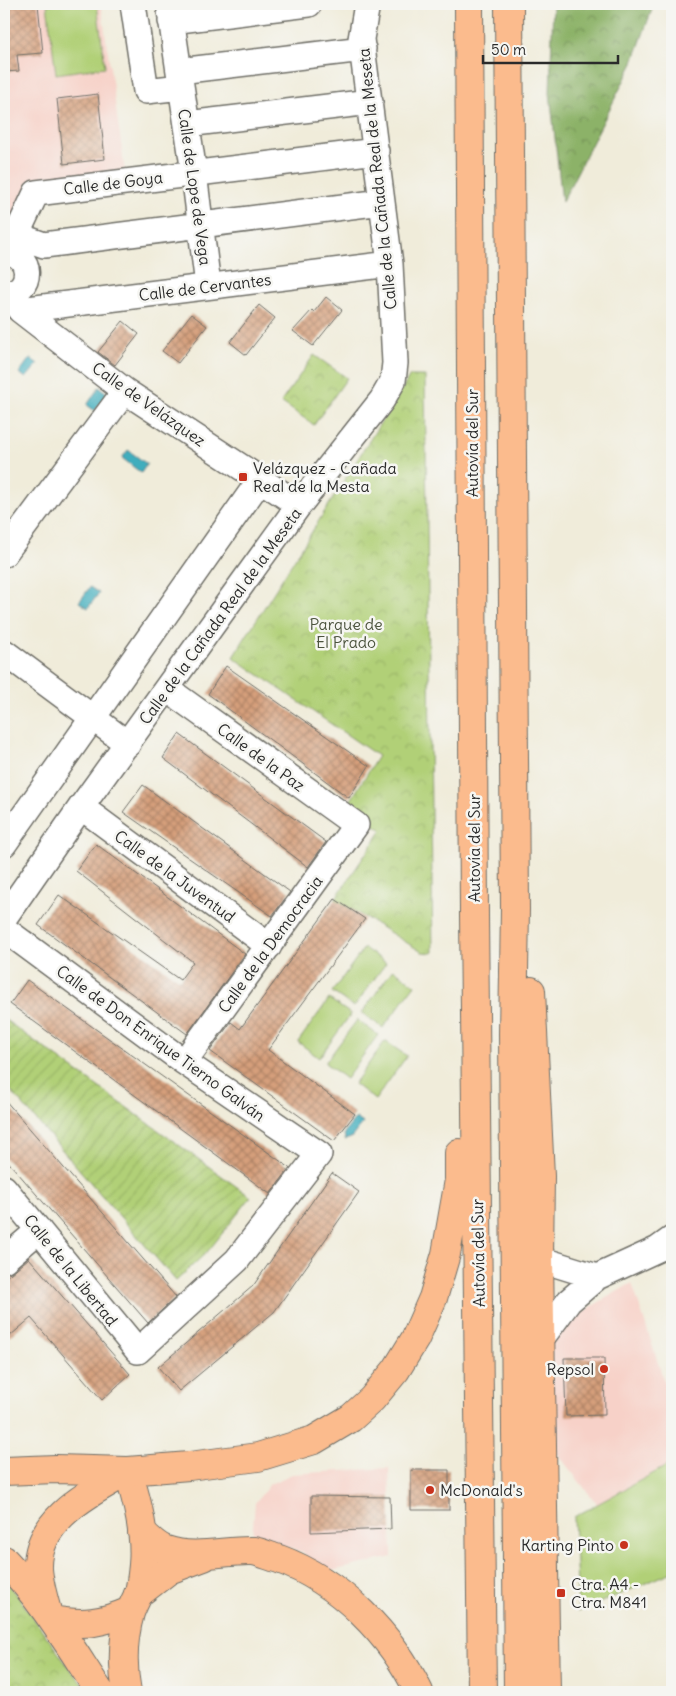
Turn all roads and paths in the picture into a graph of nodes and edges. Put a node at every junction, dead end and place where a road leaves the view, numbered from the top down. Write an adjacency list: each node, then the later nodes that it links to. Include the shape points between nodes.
1 (133, 4): 8 (street, Calle de Lope de Vega, via 146,91)
2 (309, 4): 6 (street)
3 (367, 4): 7 (street, Calle de la Cañada Real de la Meseta)
4 (469, 4): 31 (main road, Autovía del Sur)
5 (509, 4): 30 (main road)
6 (170, 12): 8 (street, Calle de Lope de Vega)
7 (363, 49): 8 (street); 9 (street, Calle de la Cañada Real de la Meseta)
8 (180, 79): 10 (street, Calle de Lope de Vega)
9 (370, 102): 10 (street); 11 (street, Calle de la Cañada Real de la Meseta)
10 (187, 124): 12 (street, Calle de Lope de Vega)
11 (376, 151): 12 (street, Calle de Goya); 13 (street, Calle de la Cañada Real de la Meseta)
12 (194, 174): 14 (street, Calle de Lope de Vega); 15 (street, Calle de Goya, via 36,192)
13 (382, 202): 14 (street); 16 (street, Calle de la Cañada Real de la Meseta)
14 (201, 226): 15 (street); 17 (street, Calle de Lope de Vega)
15 (9, 247): 18 (street, via 26,270 20,288)
16 (390, 264): 17 (street, Calle de Cervantes); 21 (street, Calle de la Cañada Real de la Meseta, via 393,381 382,400)
17 (208, 286): 18 (street, Calle de Cervantes)
18 (10, 299): 19 (street, Calle de Velázquez)
19 (125, 391): 20 (street, Calle de Velázquez); 22 (street)
20 (260, 480): 21 (street, Calle de Velázquez); 25 (street)
21 (299, 505): 24 (street, Calle de la Cañada Real de la Meseta)
22 (4, 554)
23 (4, 652): 25 (street)
24 (167, 689): 26 (street, Calle de la Cañada Real de la Meseta); 28 (street, Calle de la Paz)
25 (94, 718): 26 (street); 29 (street)
26 (128, 744): 27 (street, Calle de la Cañada Real de la Meseta)
27 (81, 807): 32 (street, Calle de la Cañada Real de la Meseta); 33 (street, Calle de la Juventud)
28 (356, 825): 33 (street, Calle de la Democracia)
29 (4, 844)
30 (515, 909): 38 (main road, via 529,958 540,1176); 54 (main road)
31 (474, 916): 44 (main road, via 458,1006 459,1180 446,1254 433,1298 415,1339 396,1370 351,1418 314,1440 258,1457); 53 (main road, Autovía del Sur)
32 (4, 919): 34 (street, Calle de Don Enrique Tierno Galván)
33 (269, 946): 34 (street, Calle de la Democracia)
34 (184, 1062): 42 (street, Calle de Don Enrique Tierno Galván, via 319,1154 237,1260)
35 (4, 1188): 36 (street, Calle de la Libertad)
36 (39, 1230): 39 (street); 42 (street, Calle de la Libertad)
37 (672, 1239): 40 (street, via 658,1249)
38 (539, 1259): 40 (street); 41 (main road)
39 (4, 1260)
40 (597, 1277): 41 (street, via 570,1301)
41 (541, 1338): 55 (main road)
42 (138, 1351)
43 (4, 1471): 44 (main road)
44 (128, 1471): 45 (main road); 49 (main road, via 71,1506 44,1538 38,1568)
45 (142, 1532): 46 (main road, via 165,1550 186,1555); 48 (main road, via 143,1564)
46 (212, 1554): 48 (main road, via 169,1570); 52 (main road, via 255,1551 299,1567 343,1597 376,1626 409,1671)
47 (4, 1560): 49 (main road)
48 (134, 1602): 49 (main road, via 96,1623 74,1624); 51 (main road, via 124,1646)
49 (50, 1615): 50 (main road)
50 (100, 1692)
51 (127, 1692)
52 (419, 1692)
53 (482, 1692)
54 (518, 1692)
55 (546, 1692)

